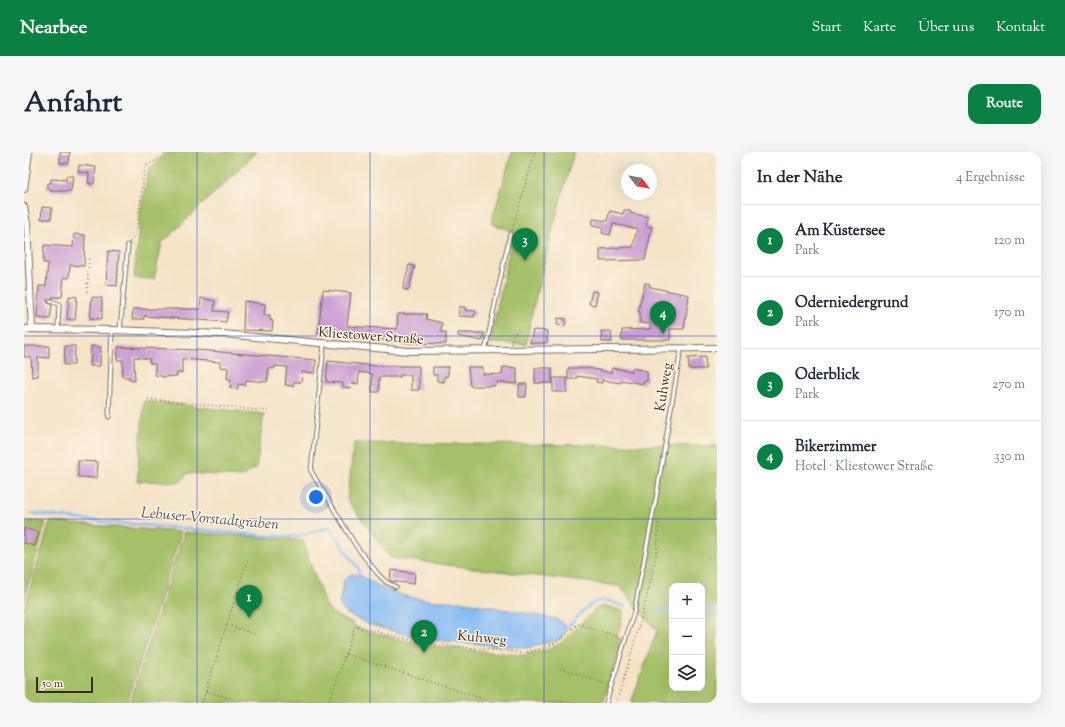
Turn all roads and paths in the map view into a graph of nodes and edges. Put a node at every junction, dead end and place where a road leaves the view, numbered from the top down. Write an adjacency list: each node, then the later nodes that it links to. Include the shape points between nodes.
1 (29, 152): 4 (street)
2 (170, 152): 8 (path, via 145,167 136,234)
3 (535, 152): 7 (path)
4 (24, 188)
5 (24, 207): 6 (street)
6 (26, 224): 13 (street)
7 (510, 234): 22 (lane)
8 (128, 245): 16 (lane)
9 (89, 257): 10 (path)
10 (87, 292)
11 (50, 301): 14 (lane, via 58,304)
12 (24, 329): 13 (street, Kliestower Straße)
13 (32, 329): 14 (street, Kliestower Straße)
14 (58, 329): 15 (street, Kliestower Straße)
15 (112, 330): 16 (street, Kliestower Straße); 25 (lane)
16 (120, 330): 19 (street, Kliestower Straße, via 223,334)
17 (518, 330): 18 (path)
18 (512, 337)
19 (324, 344): 22 (street, Kliestower Straße, via 408,351); 28 (lane, via 311,471 356,546 378,574)
20 (717, 348): 21 (street, Kliestower Straße)
21 (681, 349): 22 (street, Kliestower Straße); 33 (lane, Kuhweg, via 656,498 634,612)
22 (485, 351)
23 (148, 399): 24 (path)
24 (268, 411)
25 (109, 417)
26 (658, 513): 44 (path, via 657,549 641,622)
27 (247, 561): 29 (path)
28 (396, 588)
29 (237, 592): 30 (path); 31 (path)
30 (264, 600)
31 (227, 625): 32 (path); 37 (path)
32 (255, 634)
33 (626, 640): 34 (path, Kuhweg, via 578,624 560,640 545,648 522,653 422,643 355,626); 36 (lane, Kuhweg)
34 (346, 654): 39 (path, Kuhweg); 42 (path)
35 (561, 668): 36 (path)
36 (612, 686): 43 (lane, Kuhweg)
37 (206, 691): 38 (path); 40 (path)
38 (233, 699)
39 (329, 702): 41 (path, Kuhweg)
40 (202, 703)
41 (334, 703)
42 (495, 703)
43 (606, 703)
44 (616, 703)

